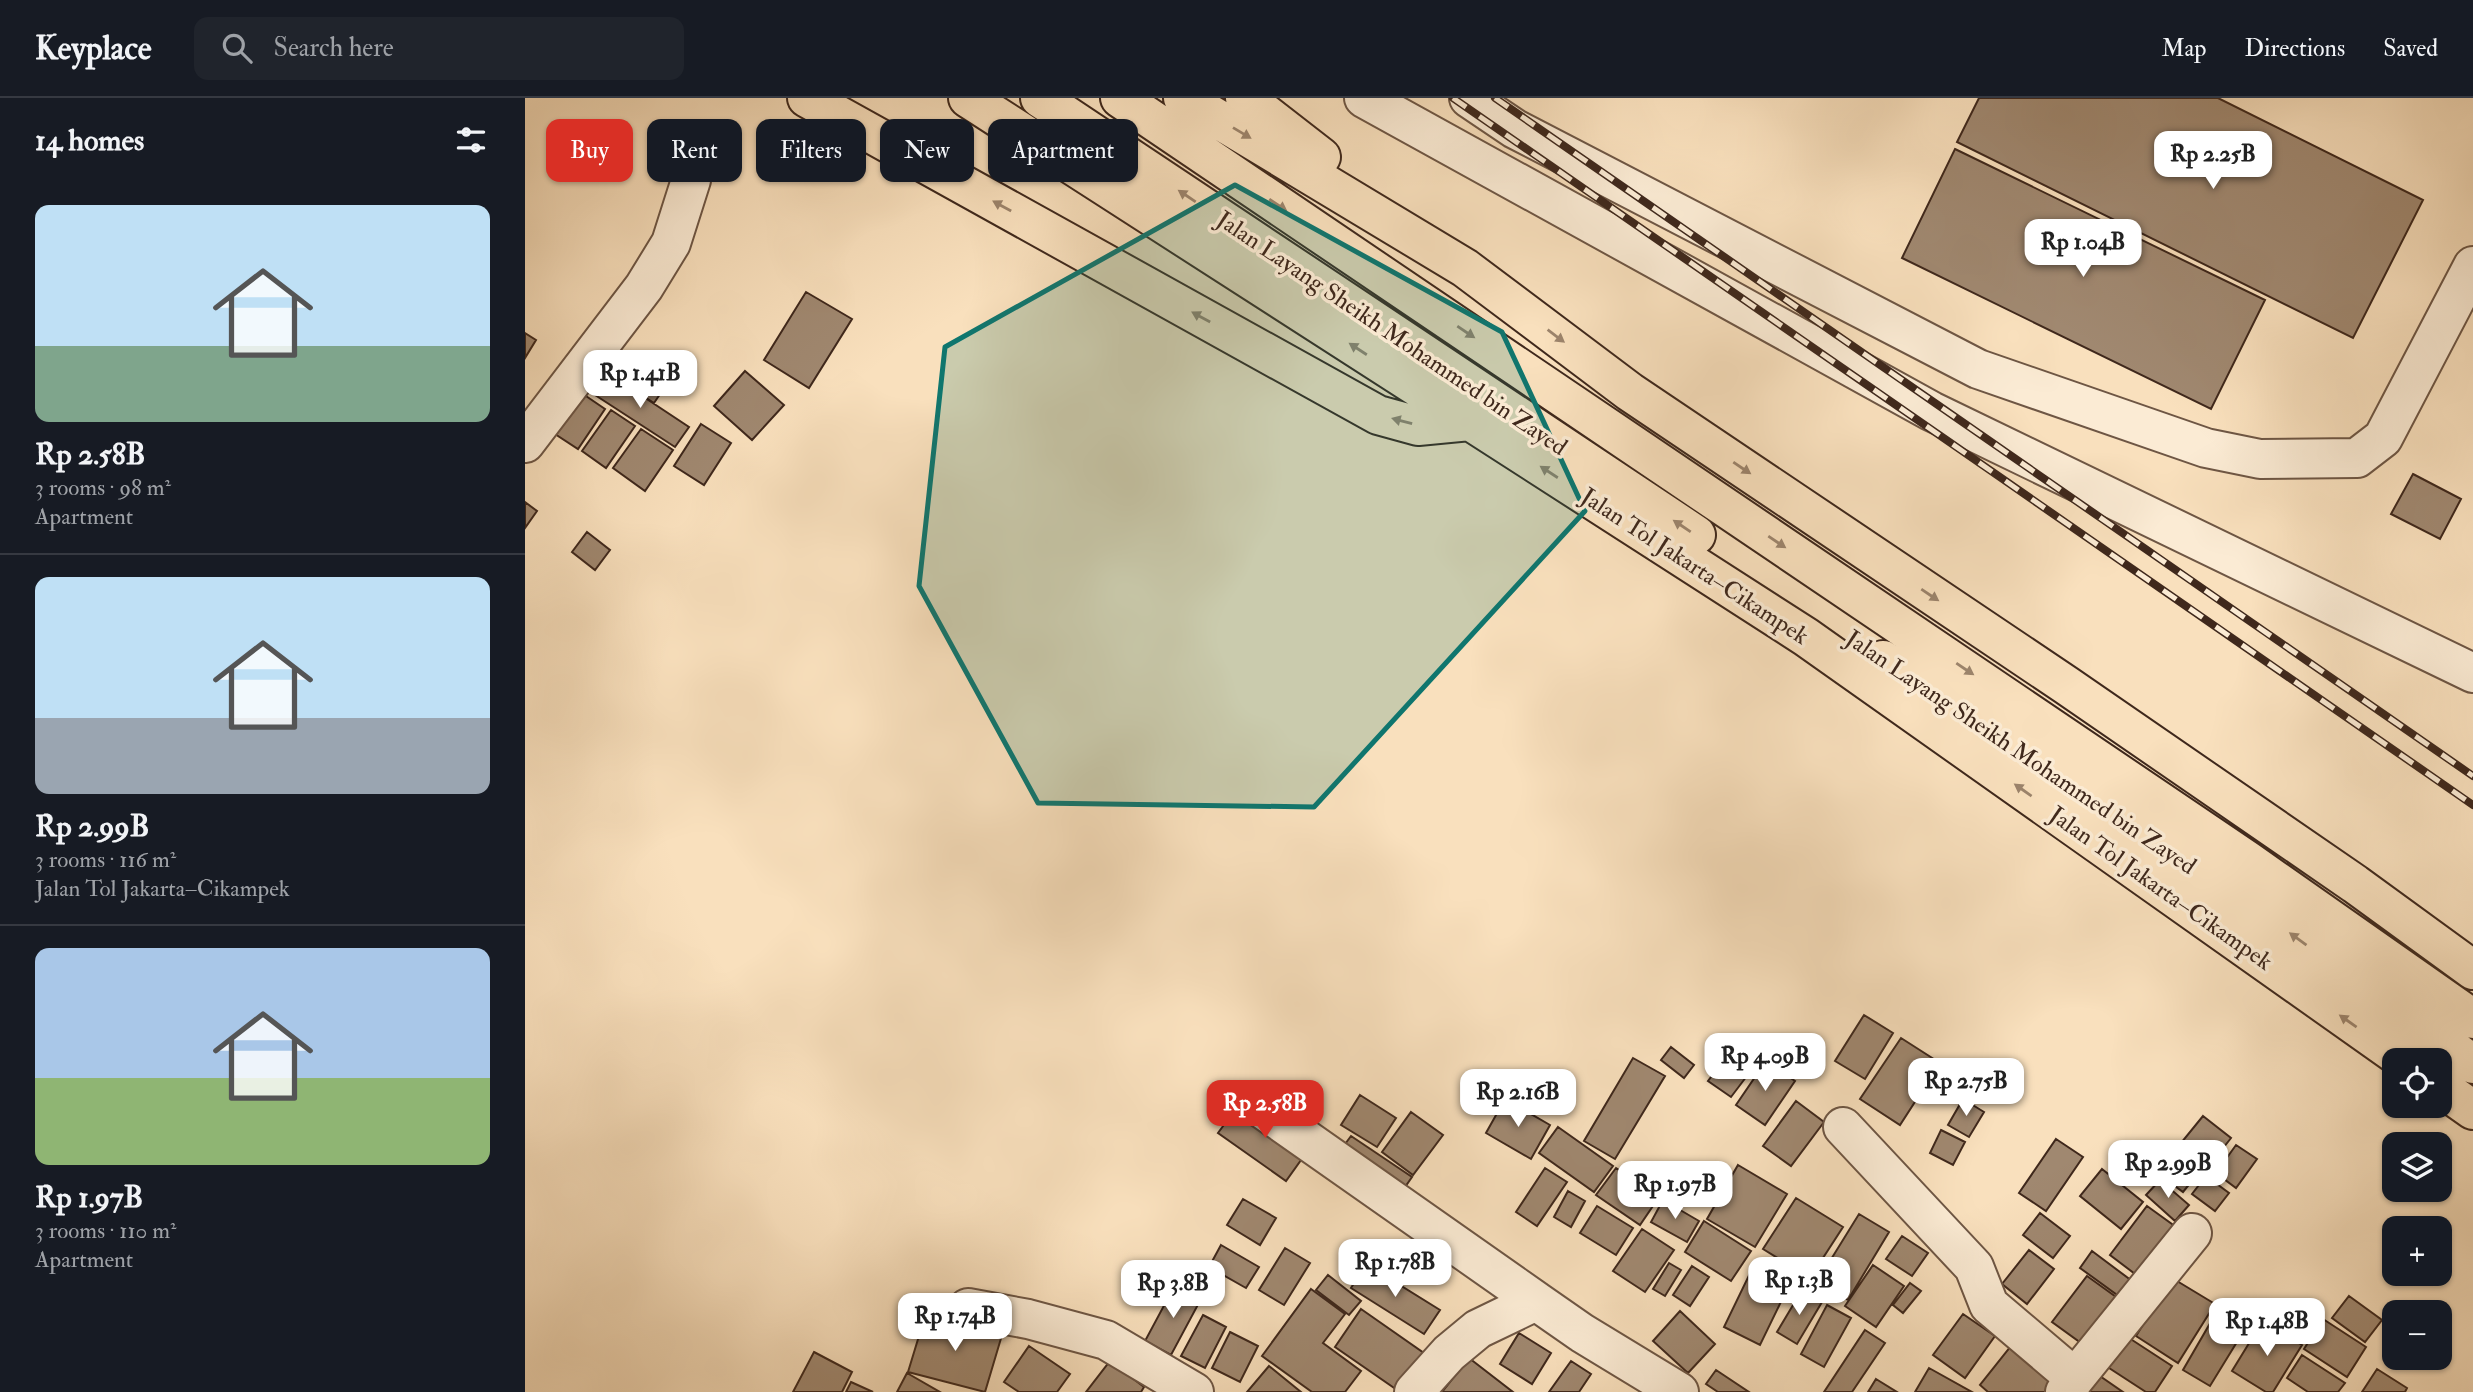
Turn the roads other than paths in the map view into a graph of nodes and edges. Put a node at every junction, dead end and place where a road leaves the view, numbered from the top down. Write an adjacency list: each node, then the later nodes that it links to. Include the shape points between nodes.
1 (807, 98): 14 (highway, one-way to 1, via 1418,426 1378,415)
2 (968, 98): 14 (highway, Jalan Tol Jakarta–Cikampek, one-way to 2)
3 (1040, 98): 20 (highway, Jalan Layang Sheikh Mohammed bin Zayed, one-way to 3, via 2231,891)
4 (1120, 98): 18 (highway, Jalan Layang Sheikh Mohammed bin Zayed, one-way to 18, via 2248,861)
5 (1183, 98): 13 (highway, one-way to 13)
6 (1245, 98): 13 (highway)
7 (1364, 98): 10 (street)
8 (1469, 98): 9 (street)
9 (1519, 113): 10 (street); 12 (street, via 1978,369 2206,448 2260,459 2357,458 2383,438)
10 (1493, 170): 16 (street, via 1931,411)
11 (690, 182): 15 (street, via 671,243 644,287)
12 (2473, 266)
13 (1465, 268): 17 (highway, one-way to 17, via 1630,391 2077,693)
14 (1470, 421): 19 (highway, Jalan Tol Jakarta–Cikampek, one-way to 14, via 1806,637)
15 (525, 443)
16 (2473, 673)
17 (2473, 970)
18 (2473, 1019)
19 (2387, 1048)
20 (2473, 1065)
21 (2452, 1095): 23 (highway)
22 (1254, 1103): 26 (street)
23 (2473, 1110)
24 (1843, 1127): 28 (street, via 1973,1267 1989,1305)
25 (2192, 1233): 28 (street)
26 (1537, 1301): 30 (street, via 1478,1329); 31 (street)
27 (968, 1308): 29 (street, via 1106,1340)
28 (2070, 1385)
29 (1194, 1392)
30 (1414, 1392)
31 (1679, 1392)

